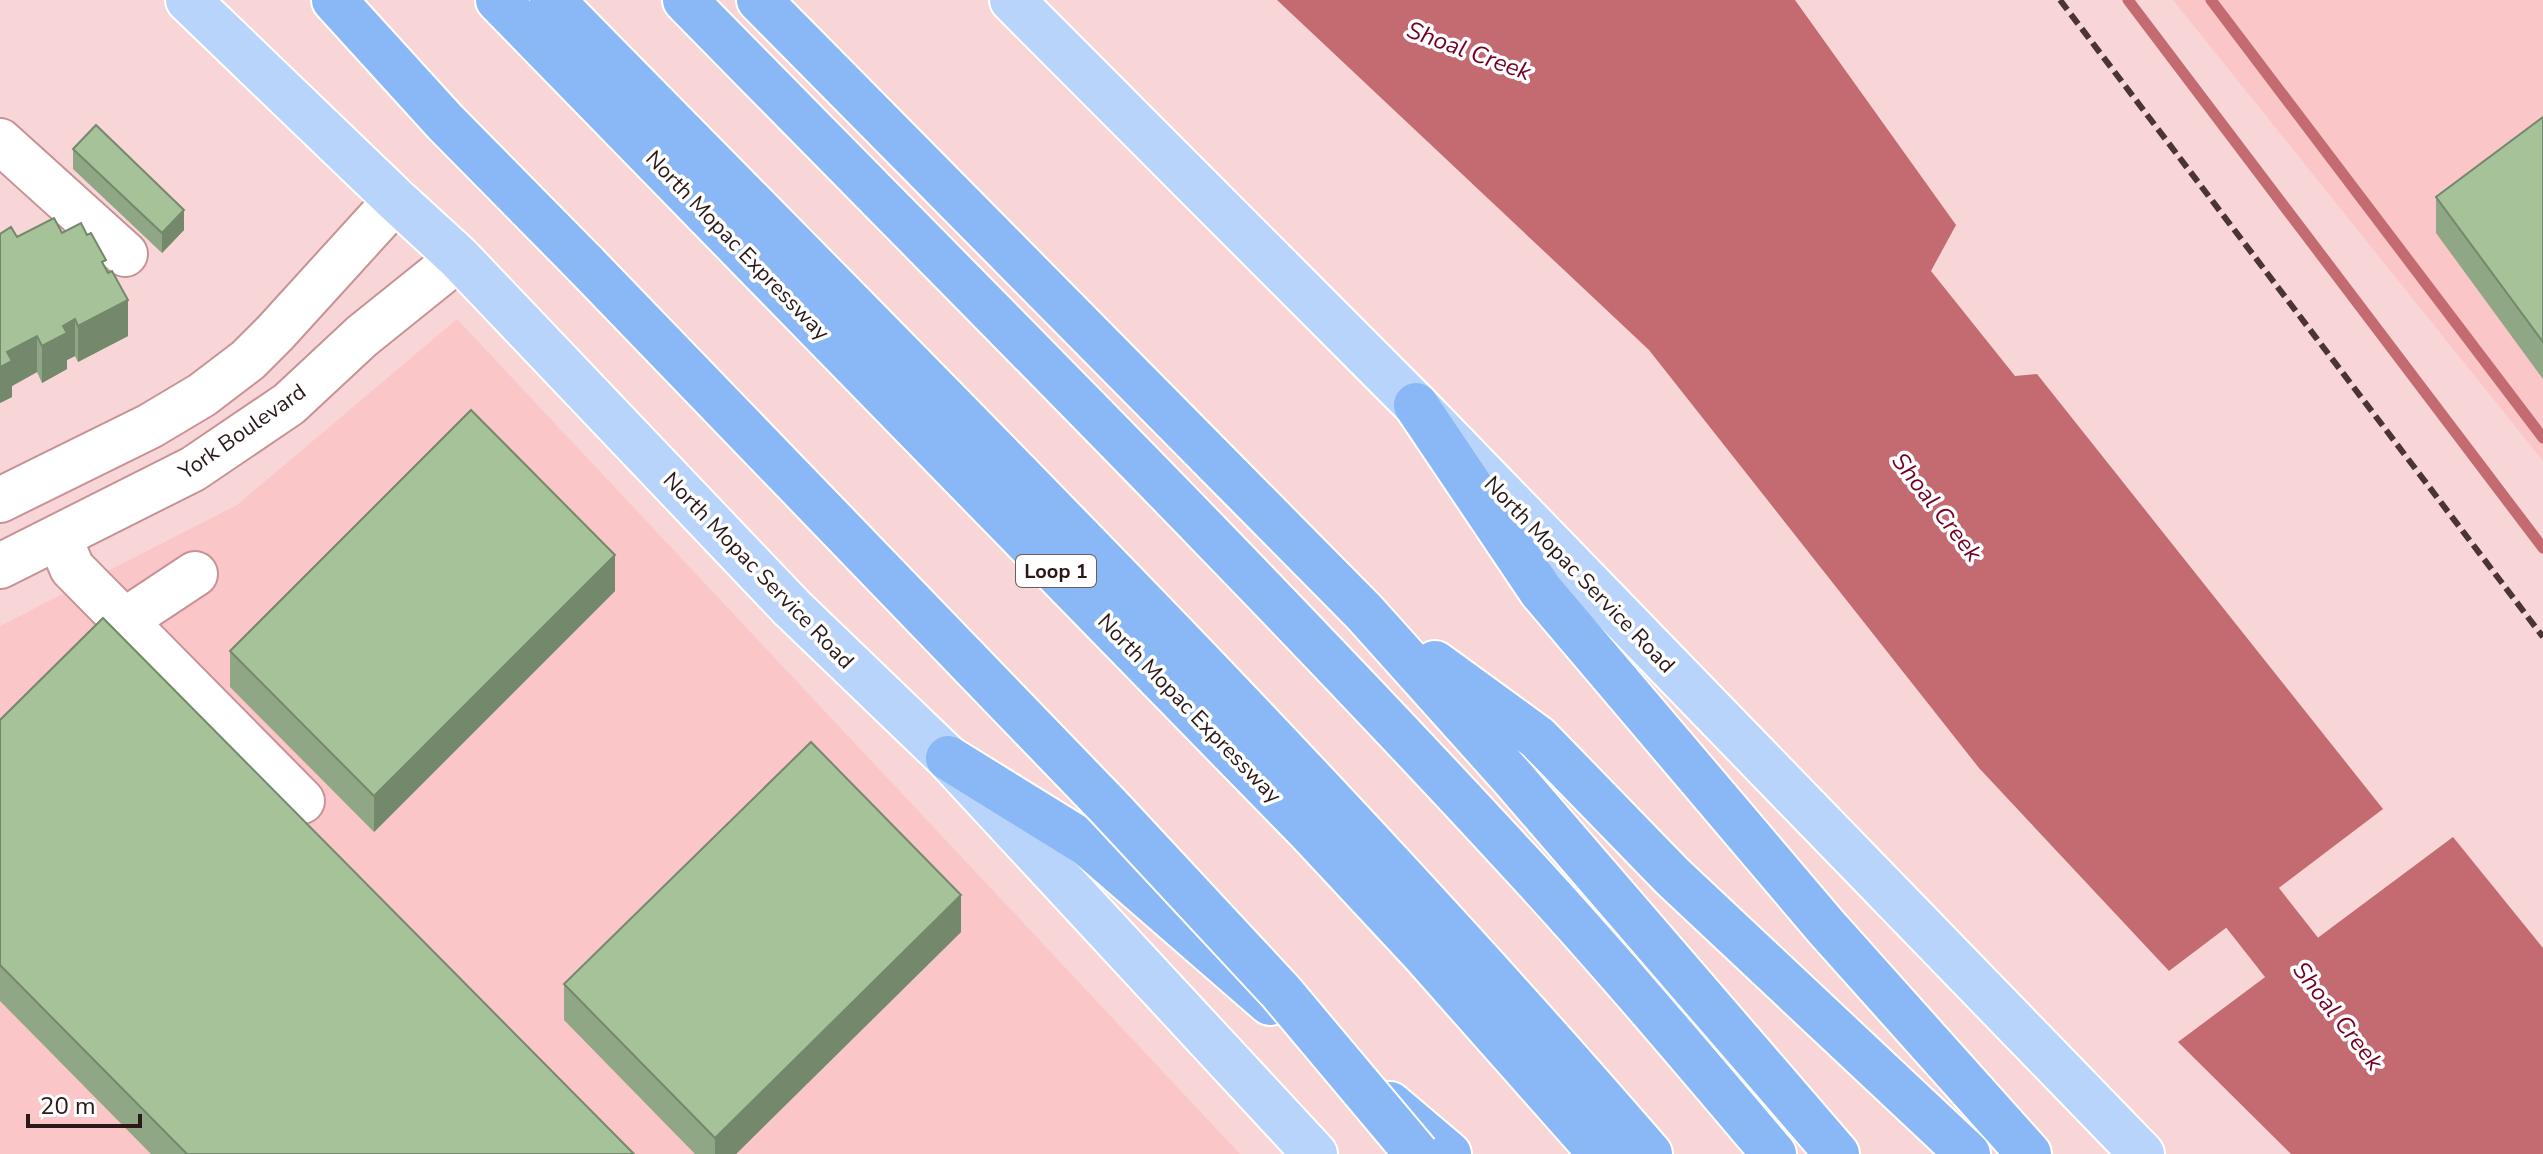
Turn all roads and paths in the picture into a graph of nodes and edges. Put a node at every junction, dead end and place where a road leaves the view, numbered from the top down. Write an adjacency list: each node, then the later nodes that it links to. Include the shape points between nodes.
1 (188, 0): 12 (main road, North Mopac Service Road)
2 (307, 0): 9 (highway)
3 (334, 0): 9 (highway)
4 (498, 0): 27 (highway, North Mopac Expressway / Loop 1, via 1309,831)
5 (552, 0): 28 (highway, via 1203,665 1437,912)
6 (685, 0): 29 (highway, via 1269,597 1518,860)
7 (759, 0): 20 (highway)
8 (1012, 0): 15 (main road, North Mopac Service Road)
9 (445, 122): 25 (highway, bridge, via 1109,807 1281,992)
10 (0, 141): 11 (street)
11 (16, 179): 13 (street)
12 (396, 200): 14 (main road, North Mopac Service Road); 16 (street, via 275,333 202,395)
13 (125, 254)
14 (459, 258): 17 (street, York Boulevard, via 362,336 289,404 193,469); 22 (main road, North Mopac Service Road, via 792,608)
15 (1416, 405): 32 (highway, via 1541,591 1826,927); 33 (main road, North Mopac Service Road)
16 (0, 500)
17 (59, 537): 18 (street, York Boulevard); 21 (street, via 72,568)
18 (0, 566)
19 (195, 574): 21 (street)
20 (1364, 612): 30 (highway); 31 (highway, via 1538,738 1672,876)
21 (124, 621): 23 (street)
22 (948, 758): 24 (main road, North Mopac Service Road); 26 (highway, via 1087,844)
23 (302, 801)
24 (1315, 1154)
25 (1417, 1154)
26 (1449, 1154)
27 (1601, 1154)
28 (1650, 1154)
29 (1774, 1154)
30 (1837, 1154)
31 (1968, 1154)
32 (2029, 1154)
33 (2142, 1154)

